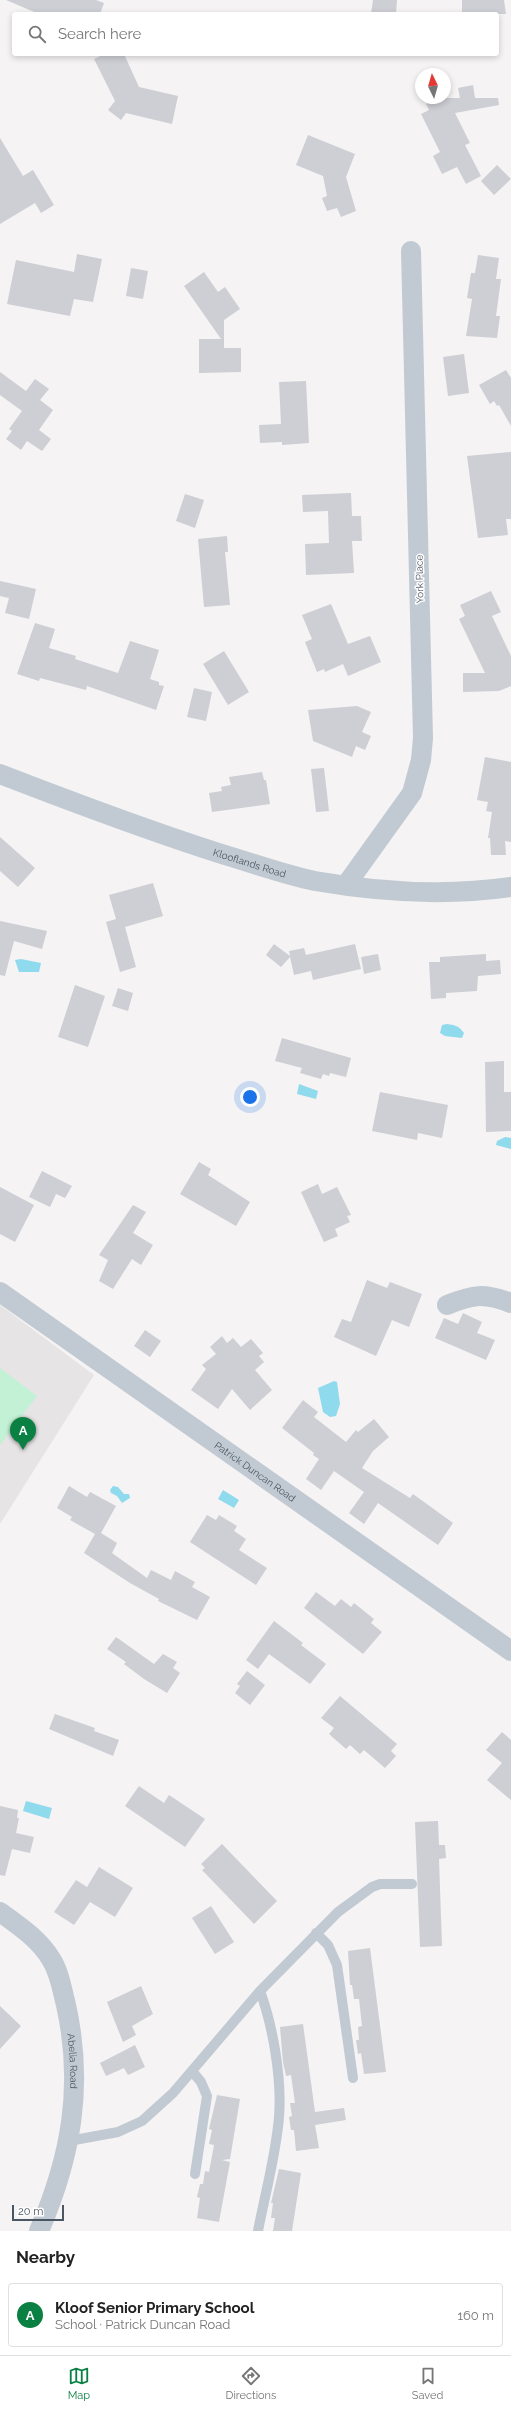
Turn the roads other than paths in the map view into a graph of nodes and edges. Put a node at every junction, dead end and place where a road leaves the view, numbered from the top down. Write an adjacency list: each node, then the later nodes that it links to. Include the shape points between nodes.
1 (411, 251): 3 (street, York Place, via 421,760 412,793)
2 (0, 774): 3 (street, Klooflands Road, via 212,850 289,874)
3 (346, 885): 4 (street, Klooflands Road, via 428,891 481,891)
4 (511, 887)
5 (0, 1292): 8 (street, Patrick Duncan Road)
6 (511, 1302): 7 (street, via 480,1295 468,1296)
7 (447, 1306)
8 (511, 1651)
9 (412, 1884): 11 (lane, via 380,1884 365,1890)
10 (0, 1912): 15 (street, Abelia Road, via 45,1950 59,1976 73,2048 74,2100)
11 (316, 1933): 12 (lane); 14 (lane, via 328,1945 337,1965)
12 (260, 1991): 13 (lane); 18 (lane, via 266,2006 278,2074 279,2116)
13 (192, 2071): 15 (lane, via 173,2093 142,2121 118,2132); 16 (lane, via 201,2082 207,2096)
14 (353, 2078)
15 (69, 2141): 17 (street, Abelia Road, via 63,2168)
16 (195, 2174)
17 (39, 2231)
18 (258, 2231)

